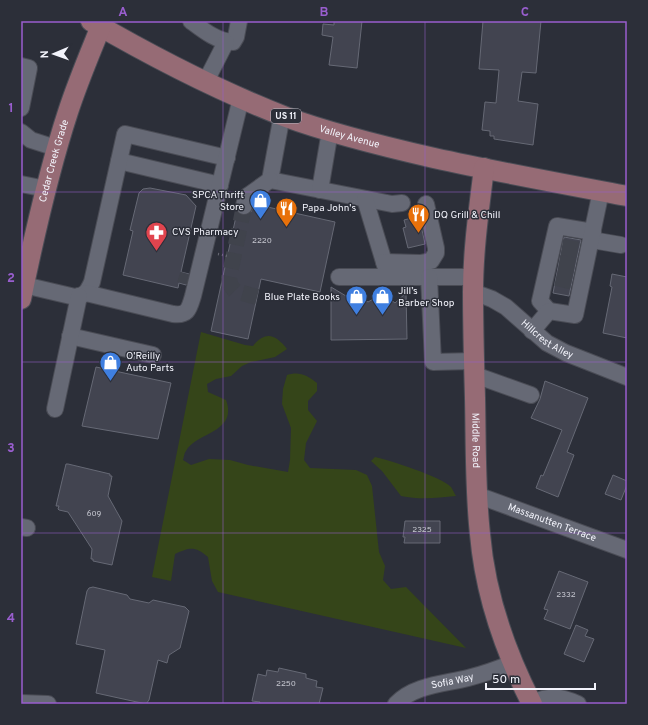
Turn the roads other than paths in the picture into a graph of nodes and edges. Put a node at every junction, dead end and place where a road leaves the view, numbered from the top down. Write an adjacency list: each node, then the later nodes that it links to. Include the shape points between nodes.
1 (191, 21): 4 (street)
2 (239, 21): 4 (street, via 233,42)
3 (98, 23): 6 (main road, Valley Avenue / US 11); 12 (main road, Cedar Creek Grade)
4 (226, 42): 6 (street)
5 (21, 66): 8 (street, via 29,68)
6 (206, 81): 7 (main road, Valley Avenue / US 11)
7 (241, 98): 9 (main road, Valley Avenue / US 11); 13 (street)
8 (21, 108)
9 (282, 115): 10 (main road, Valley Avenue / US 11); 16 (street)
10 (330, 130): 15 (main road, Valley Avenue / US 11, via 394,148); 20 (street)
11 (21, 132): 12 (street, via 31,140)
12 (56, 148): 19 (main road, Cedar Creek Grade)
13 (227, 158): 14 (street, via 125,134); 18 (street)
14 (119, 162): 18 (street); 35 (street, via 92,282)
15 (484, 168): 21 (main road, Valley Avenue / US 11); 33 (main road, Middle Road)
16 (270, 180): 20 (street); 26 (street, via 248,195)
17 (21, 184): 19 (street)
18 (220, 185): 27 (street)
19 (46, 189): 34 (main road, Cedar Creek Grade)
20 (320, 190): 23 (street)
21 (601, 191): 22 (main road, Valley Avenue / US 11); 28 (street)
22 (627, 196)
23 (365, 199): 24 (street, via 392,204); 30 (street)
24 (402, 203)
25 (426, 204): 30 (street, via 436,248 434,257 431,261)
26 (244, 206)
27 (209, 230): 36 (street, via 193,256 182,298 177,307); 36 (street, via 190,307 185,313 178,315)
28 (589, 243): 29 (street); 37 (street, via 580,275 575,315); 37 (street, via 557,226 557,246 552,270 540,301)
29 (621, 245)
30 (386, 270): 31 (street); 32 (street)
31 (339, 277)
32 (429, 278): 33 (street); 41 (street, via 432,362)
33 (473, 285): 38 (street, Hillcrest Alley, via 506,307); 41 (main road, Middle Road)
34 (22, 293): 35 (street)
35 (83, 295): 36 (street); 39 (street)
36 (158, 310)
37 (549, 311): 38 (street)
38 (532, 331): 42 (street, Hillcrest Alley, via 566,353)
39 (70, 336): 40 (street); 44 (street)
40 (153, 355)
41 (474, 368): 43 (street); 45 (main road, Middle Road)
42 (627, 377)
43 (531, 396)
44 (55, 409)
45 (477, 495): 46 (street, Massanutten Terrace); 47 (main road, Middle Road, via 488,585)
46 (627, 550)
47 (512, 663): 48 (street, Sofia Way, via 484,674 426,687); 49 (main road, Middle Road)
48 (396, 704)
49 (532, 704): 50 (street, via 540,699 552,697 564,698)
50 (578, 704)

